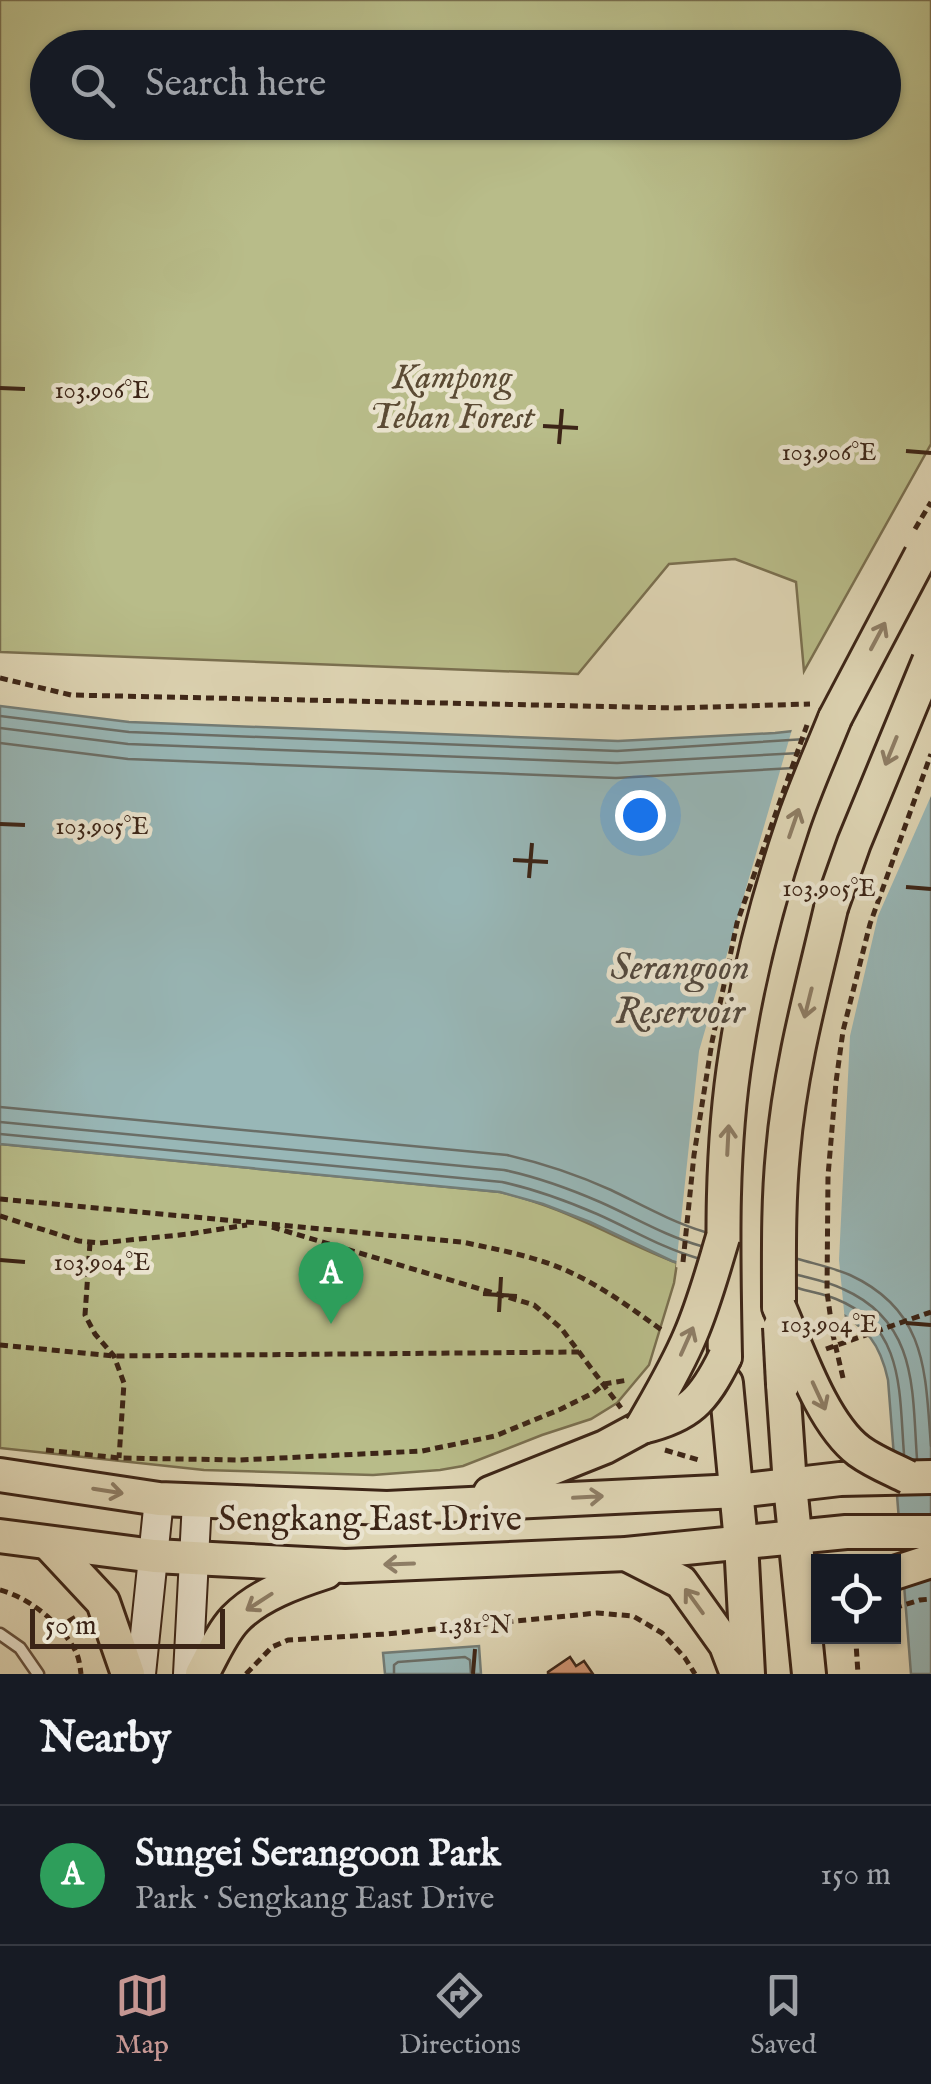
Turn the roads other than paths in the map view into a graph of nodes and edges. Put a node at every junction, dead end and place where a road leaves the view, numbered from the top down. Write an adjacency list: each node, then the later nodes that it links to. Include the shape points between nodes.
1 (922, 541): 3 (main road, one-way to 1, bridge, via 735,1056 750,971 793,824 835,718)
2 (931, 656): 4 (main road, one-way to 4, bridge, via 831,908 801,1033 783,1150)
3 (723, 1237): 5 (main road, bridge); 6 (main road, one-way to 3, bridge, via 690,1337)
4 (779, 1307): 8 (main road, one-way to 8, bridge, via 824,1408 848,1442); 9 (main road, bridge)
5 (725, 1370): 6 (main road, bridge, via 693,1406); 10 (main road)
6 (642, 1427): 13 (main road)
7 (0, 1476): 11 (main road, Sengkang East Drive, one-way to 11)
8 (920, 1477): 9 (main road, Sengkang East Drive)
9 (790, 1485): 10 (main road, Sengkang East Drive); 16 (main road)
10 (737, 1490): 13 (main road, Sengkang East Drive, one-way to 10); 17 (main road)
11 (159, 1498): 12 (main road, Sengkang East Drive); 20 (main road)
12 (197, 1501): 13 (main road, Sengkang East Drive); 21 (main road)
13 (456, 1506)
14 (931, 1532): 16 (main road, Sengkang East Drive)
15 (0, 1536): 18 (main road, Sengkang East Drive)
16 (795, 1536): 17 (main road, Sengkang East Drive); 26 (main road)
17 (741, 1542): 19 (main road, Sengkang East Drive); 33 (main road)
18 (48, 1543): 20 (main road, Sengkang East Drive); 28 (main road, via 103,1602)
19 (626, 1554): 23 (main road, Sengkang East Drive, one-way to 23); 32 (main road, one-way to 19, via 726,1645 680,1582)
20 (154, 1556): 21 (main road, Sengkang East Drive); 29 (main road)
21 (193, 1558): 23 (main road, Sengkang East Drive); 30 (main road)
22 (931, 1561): 24 (main road)
23 (344, 1566): 31 (main road, one-way to 31, via 285,1586 238,1616)
24 (901, 1571)
25 (0, 1634): 27 (lane)
26 (812, 1657)
27 (38, 1674)
28 (128, 1674)
29 (140, 1674)
30 (188, 1674)
31 (202, 1674)
32 (737, 1674)
33 (748, 1674)

